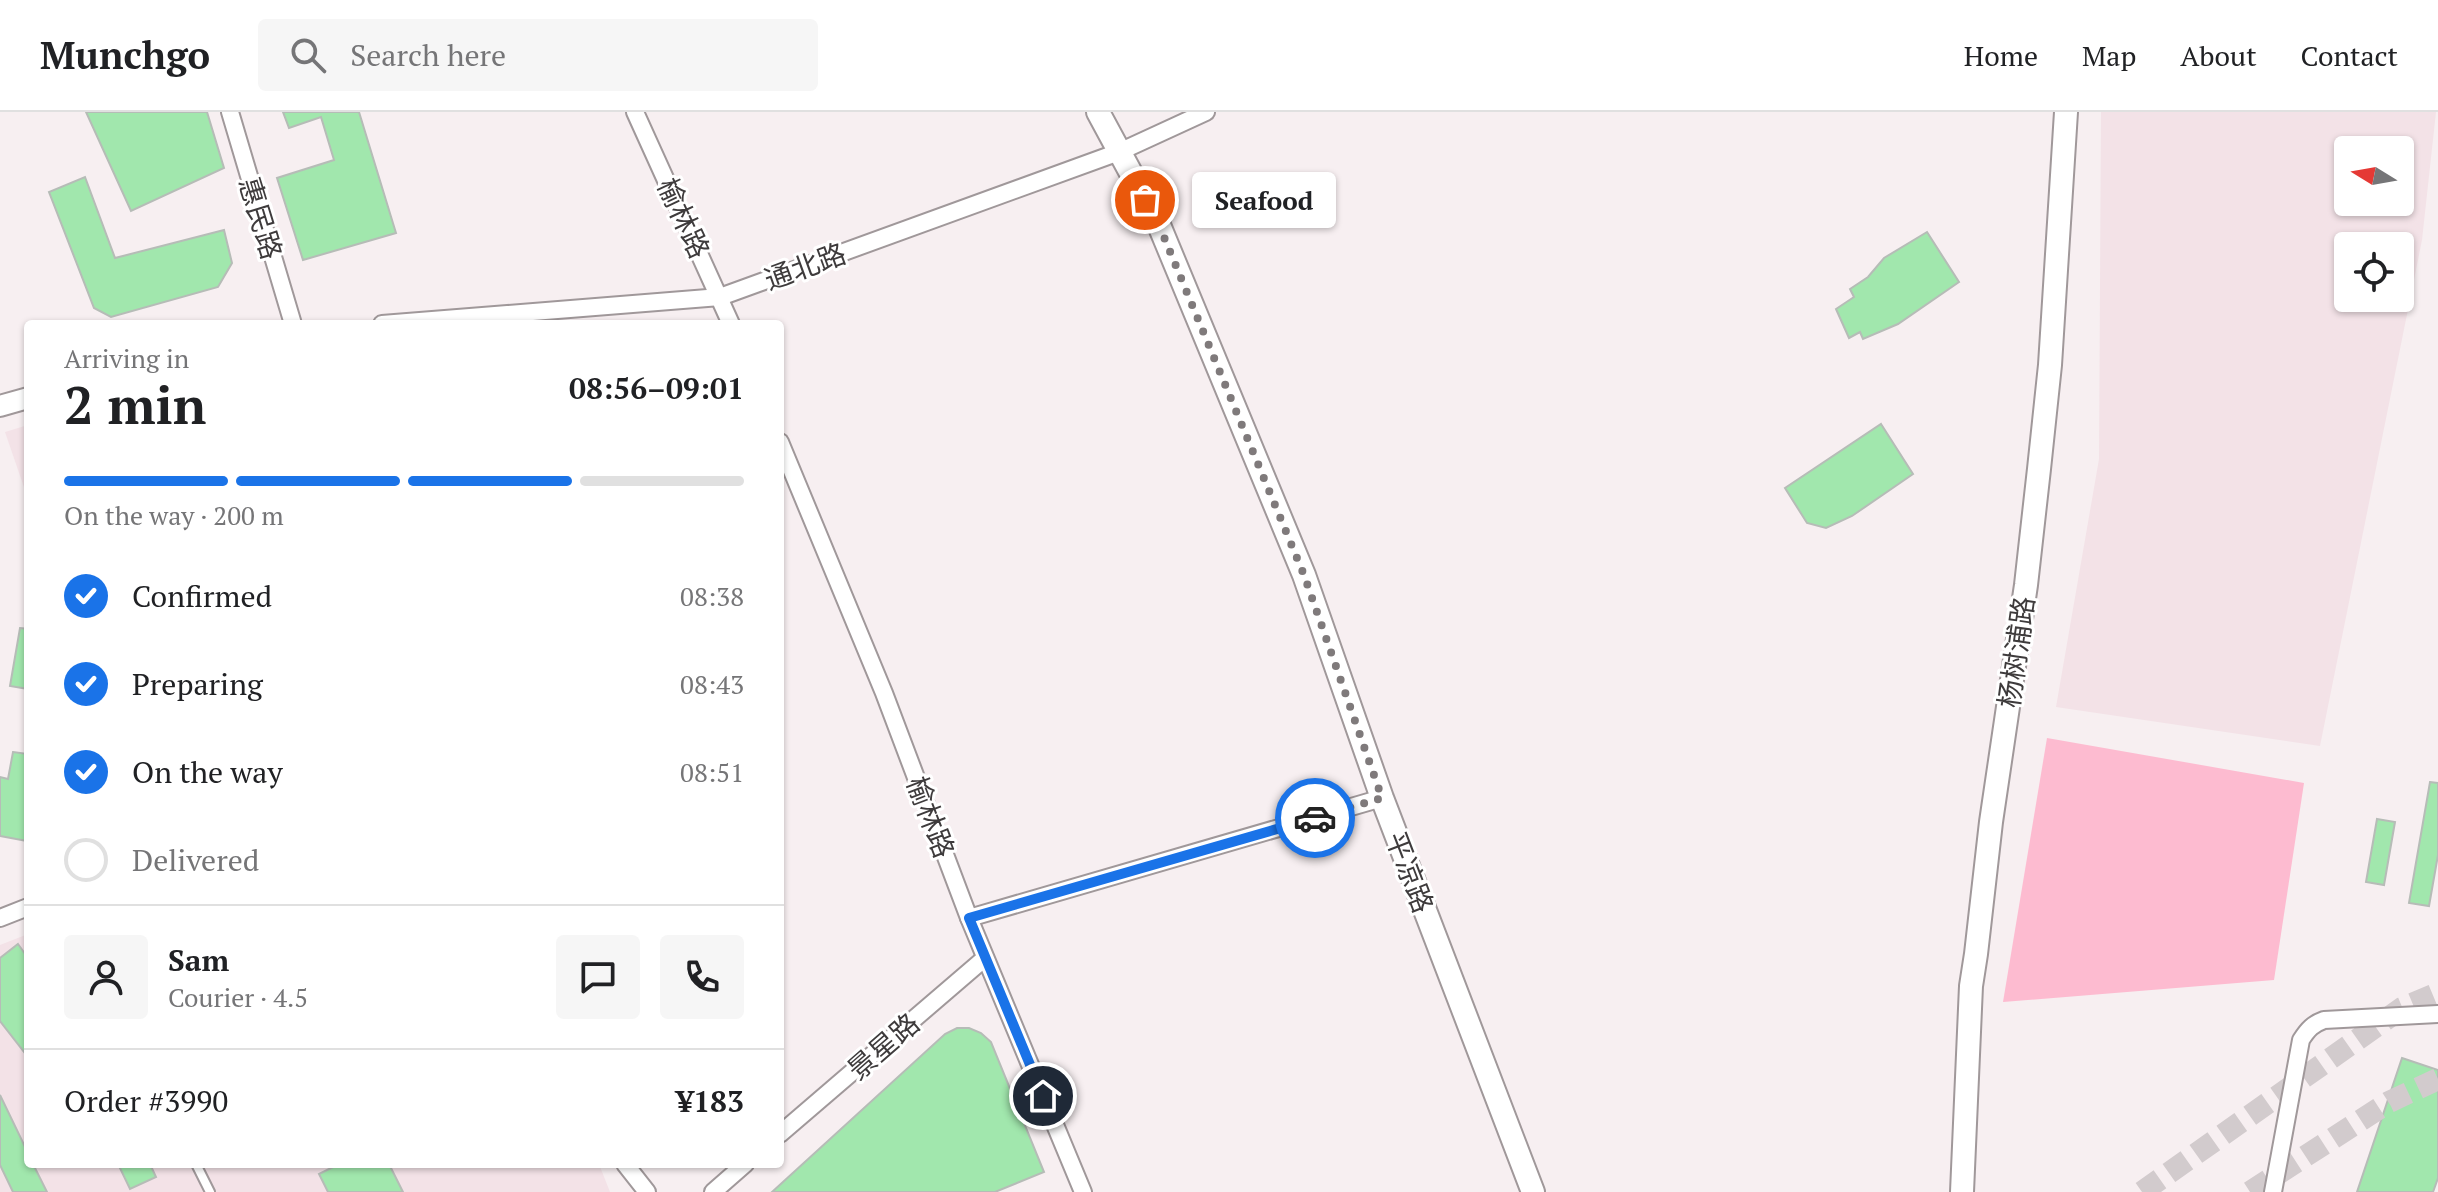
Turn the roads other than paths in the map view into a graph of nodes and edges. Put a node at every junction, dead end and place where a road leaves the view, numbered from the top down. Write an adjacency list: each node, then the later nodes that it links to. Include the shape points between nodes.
1 (230, 112): 8 (street, 惠民路)
2 (635, 112): 7 (street, 榆林路)
3 (1098, 112): 6 (main road, 平凉路)
4 (1206, 112): 6 (street, 通北路)
5 (2066, 112): 29 (main road, 杨树浦路, via 2039,469 1971,986)
6 (1119, 152): 7 (street, 通北路); 14 (main road, 平凉路, via 1159,225 1304,575)
7 (720, 297): 9 (street, 通北路); 10 (street, 榆林路)
8 (292, 320)
9 (432, 320)
10 (729, 320)
11 (24, 399): 12 (street)
12 (0, 406)
13 (784, 452): 17 (street, 榆林路)
14 (1382, 798): 17 (street); 28 (main road, 平凉路)
15 (24, 909): 16 (street)
16 (0, 918)
17 (969, 918): 18 (street, 榆林路)
18 (985, 958): 20 (street, 景星路); 27 (street, 榆林路)
19 (2438, 1014): 30 (street, via 2324,1020 2308,1029 2301,1040)
20 (784, 1131)
21 (198, 1168): 24 (lane)
22 (628, 1168): 25 (street)
23 (740, 1168): 26 (street)
24 (210, 1192)
25 (647, 1192)
26 (713, 1192)
27 (1083, 1192)
28 (1533, 1192)
29 (1962, 1192)
30 (2273, 1192)

